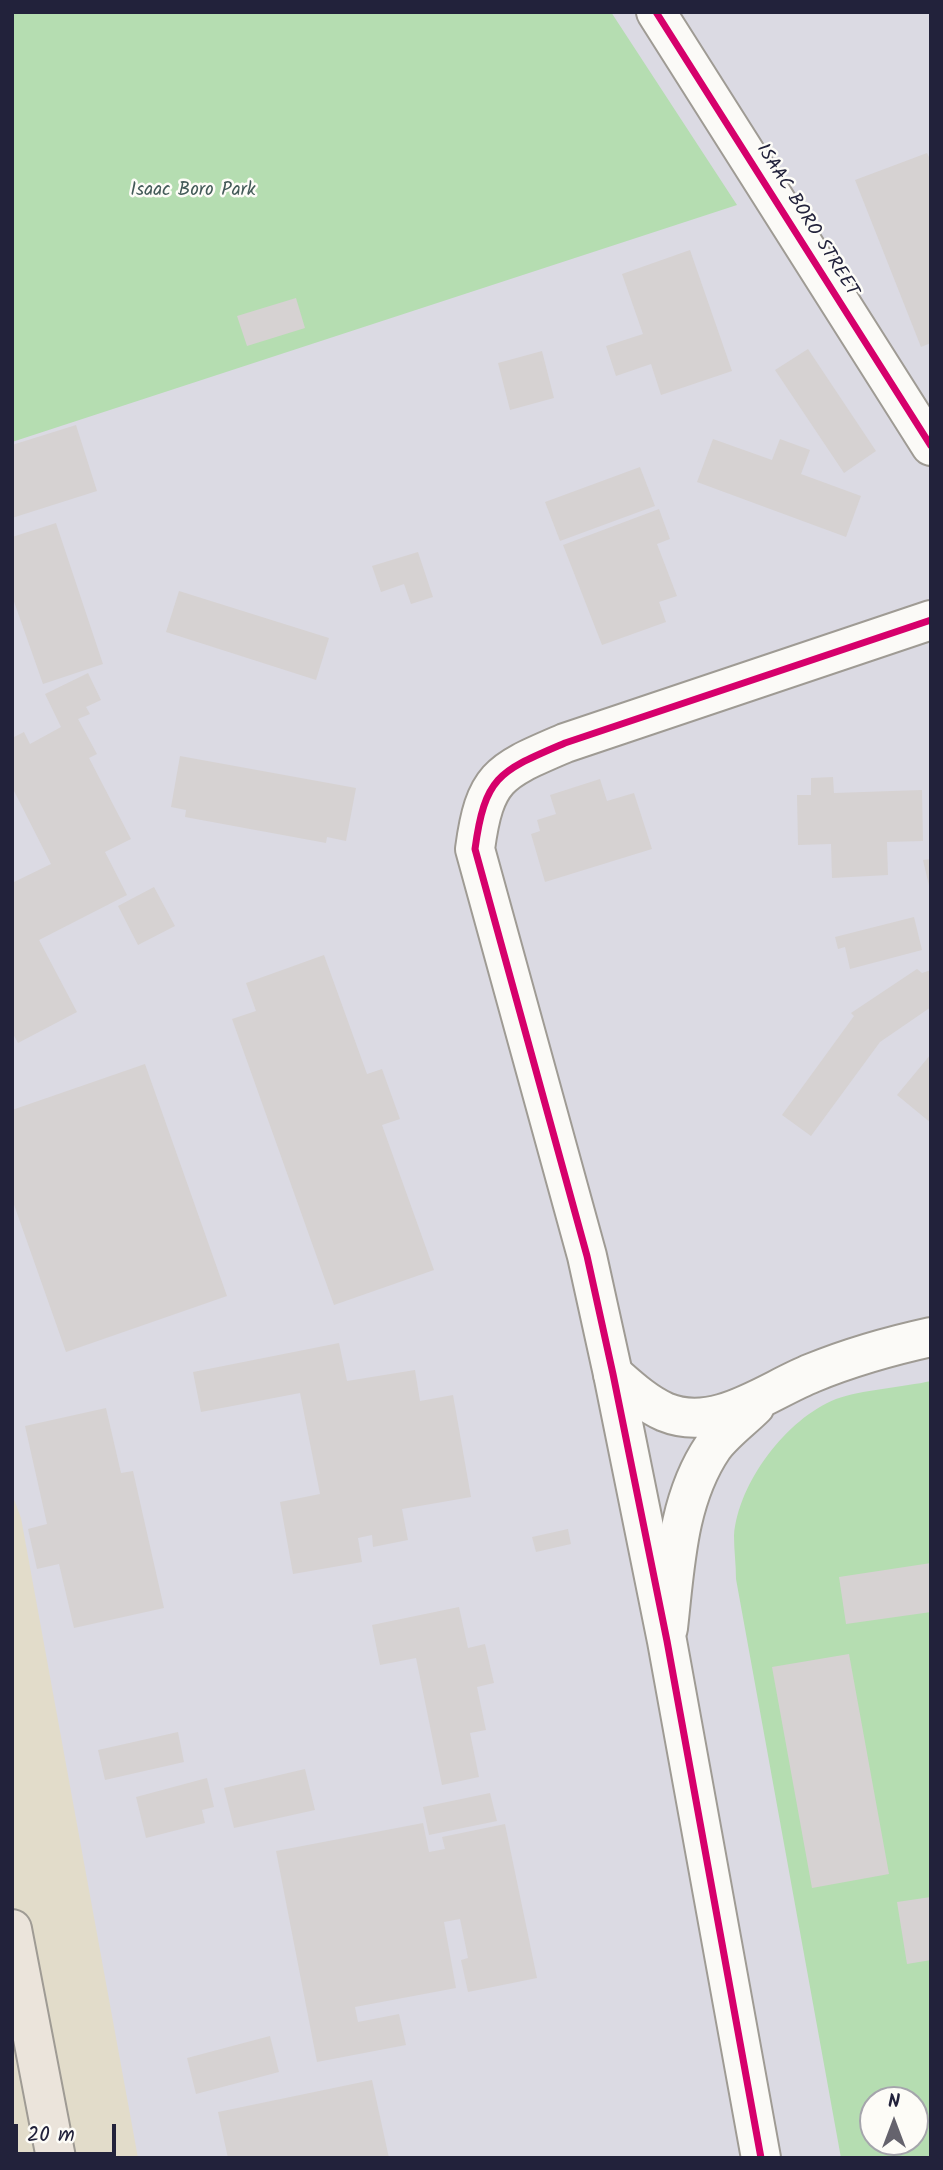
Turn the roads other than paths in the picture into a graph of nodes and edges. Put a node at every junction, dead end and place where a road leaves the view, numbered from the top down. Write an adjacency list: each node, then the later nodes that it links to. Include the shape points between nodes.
1 (656, 12): 2 (street, ISAAC BORO STREET)
2 (931, 446)
3 (931, 620): 5 (street, via 565,743 513,765 490,787 480,812 475,849 587,1256)
4 (931, 1337): 6 (street, via 870,1351 810,1373)
5 (613, 1374): 6 (street, via 666,1412 693,1417 723,1413); 7 (street)
6 (764, 1397): 7 (street, via 714,1446 692,1489 679,1535)
7 (667, 1641): 10 (street)
8 (12, 1928): 9 (highway)
9 (56, 2158)
10 (761, 2158)

